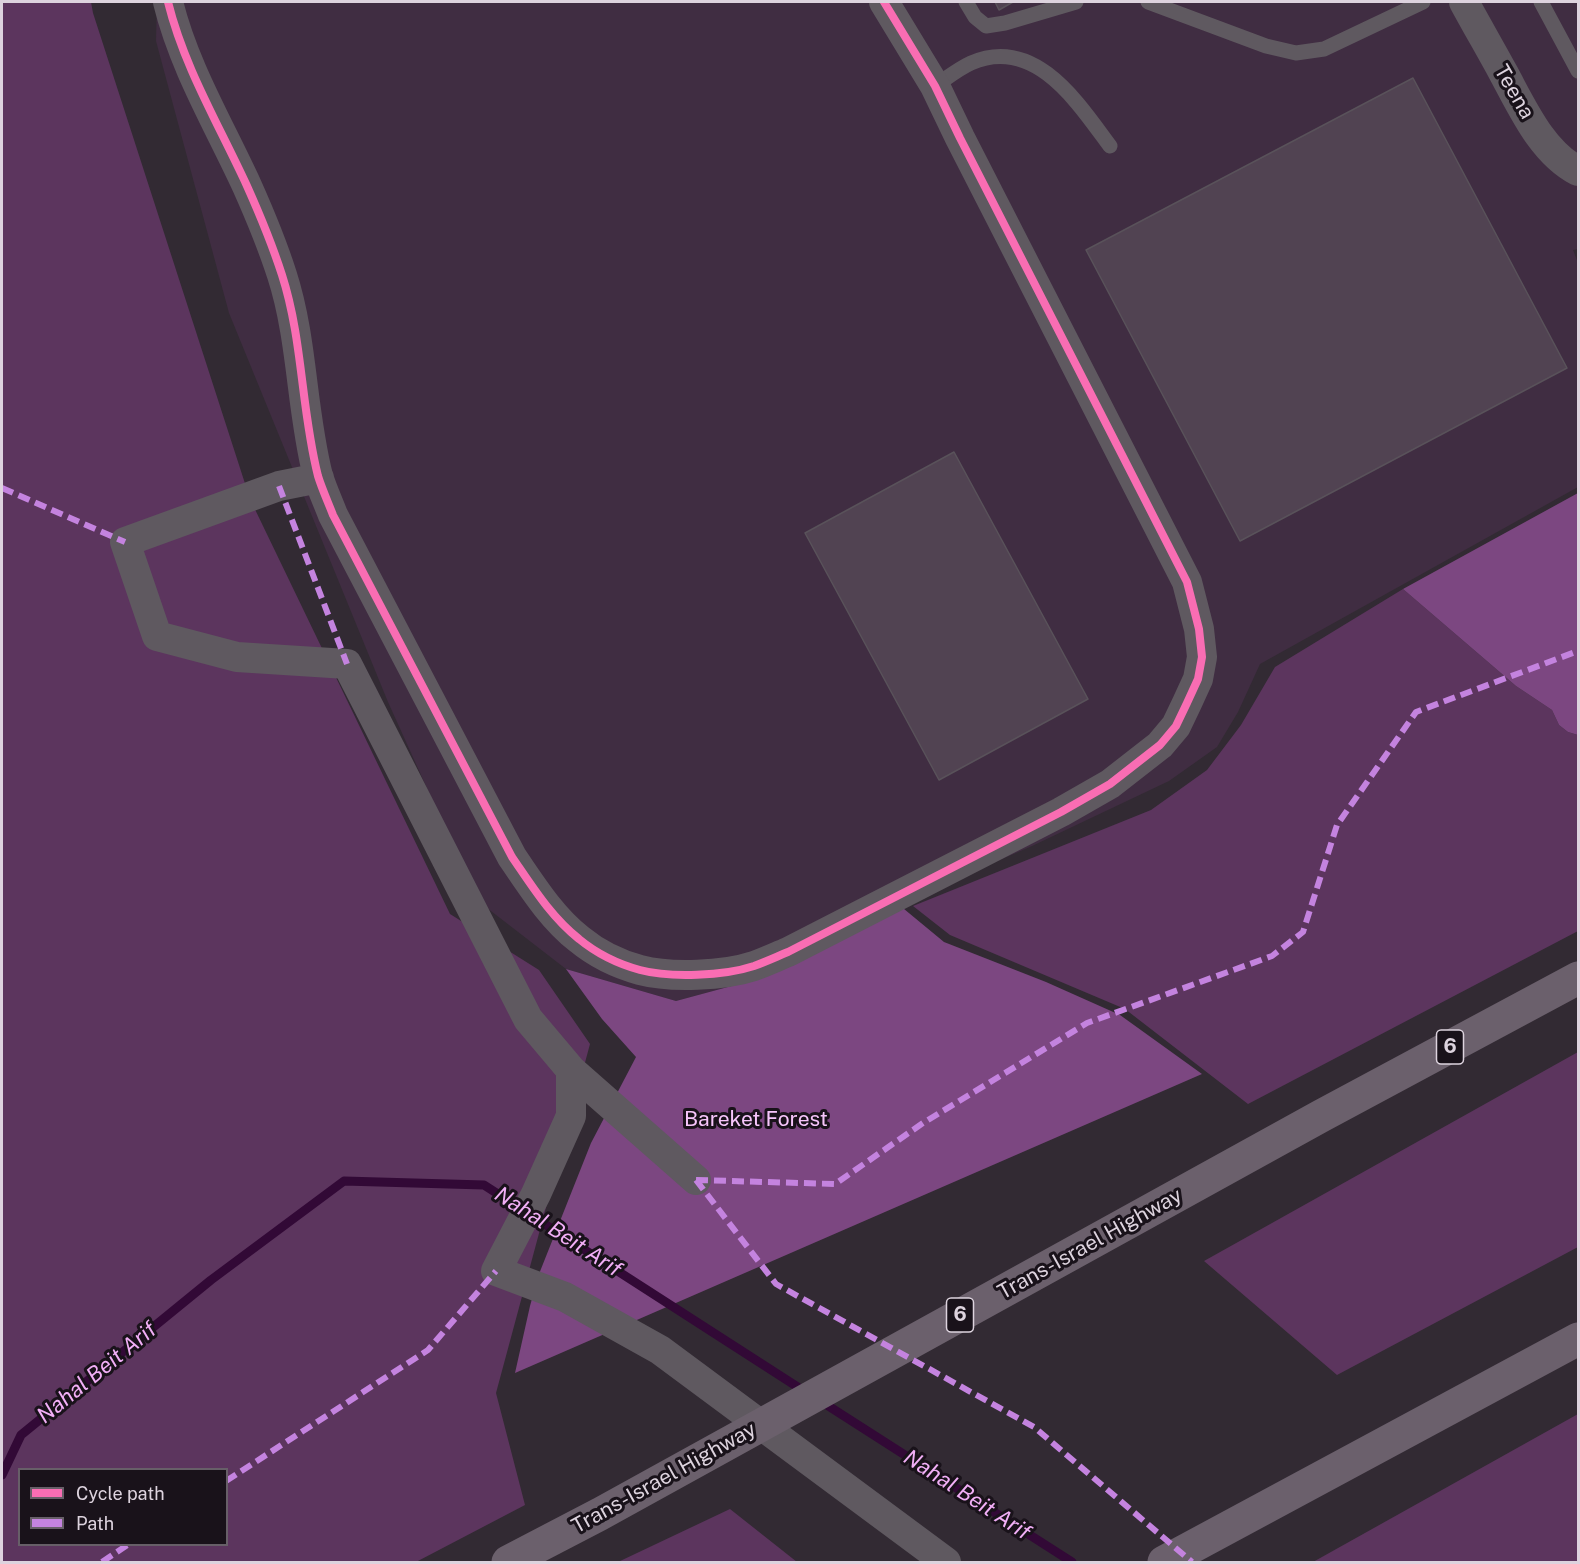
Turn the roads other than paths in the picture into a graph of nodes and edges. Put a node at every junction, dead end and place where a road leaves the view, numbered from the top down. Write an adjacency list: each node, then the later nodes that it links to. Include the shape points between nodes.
1 (168, 2): 13 (street, via 189,66 247,186 282,276 293,316)
2 (884, 2): 10 (street)
3 (966, 2): 4 (lane, via 986,26)
4 (1076, 2)
5 (1148, 2): 6 (lane, via 1266,46 1296,53 1324,49)
6 (1423, 2)
7 (1464, 2): 12 (street, Teena, via 1530,121 1567,165)
8 (1541, 2): 9 (lane)
9 (1578, 71)
10 (935, 86): 11 (lane, via 970,63 989,58 1009,56 1029,62 1073,96); 13 (street, via 1187,582 1193,601 1202,657 1198,679 1176,726 1160,745 1110,784 798,947 752,967 690,975 640,970 618,962 579,939 537,893 512,857 338,525)
11 (1110, 146)
12 (1578, 171)
13 (319, 478): 15 (street, via 279,486 125,542 157,636 237,657 347,663 528,1019)
14 (1578, 978): 18 (highway, Trans-Israel Highway / 6)
15 (571, 1070): 16 (street); 19 (street, via 571,1116 496,1271 565,1297 660,1350)
16 (696, 1180)
17 (1573, 1342): 20 (highway)
18 (508, 1563)
19 (946, 1563)
20 (1164, 1563)

